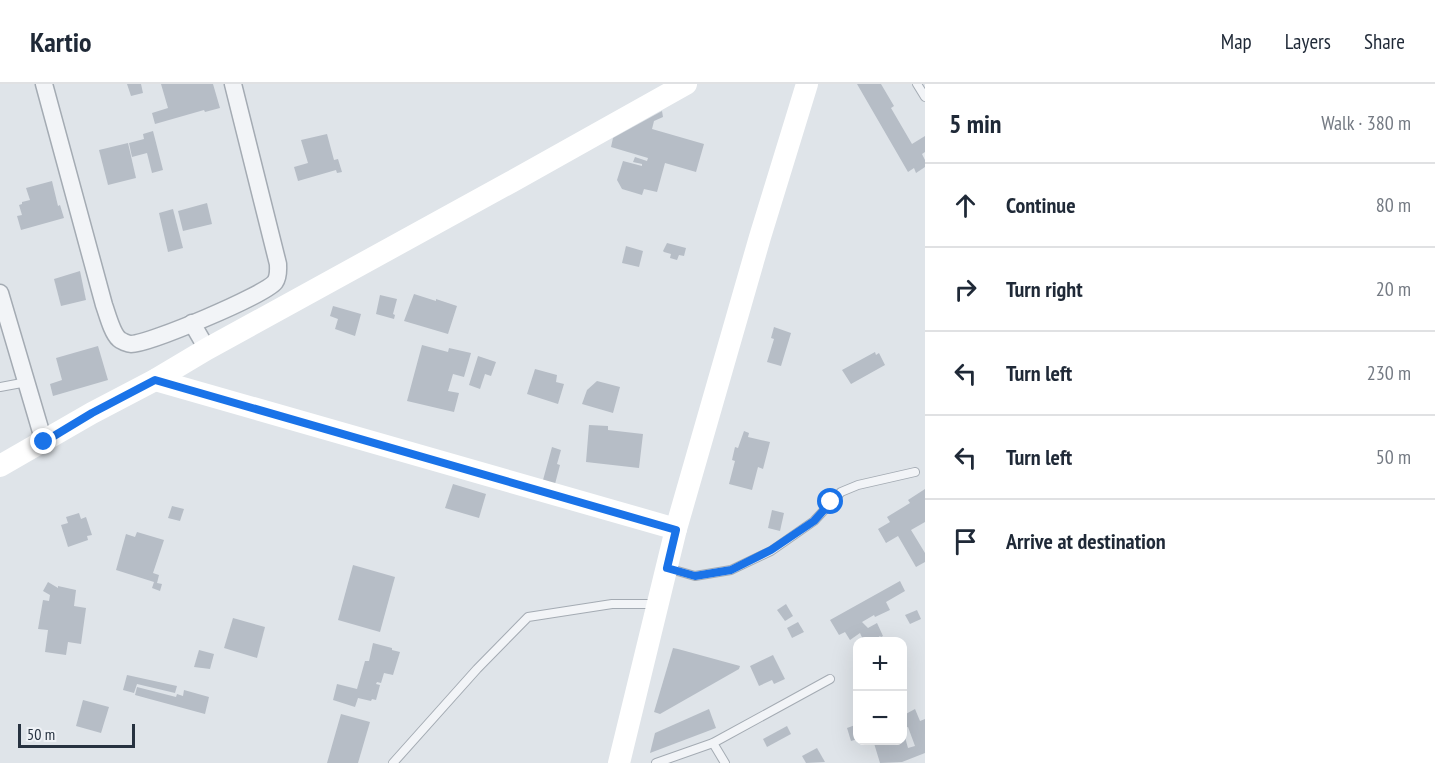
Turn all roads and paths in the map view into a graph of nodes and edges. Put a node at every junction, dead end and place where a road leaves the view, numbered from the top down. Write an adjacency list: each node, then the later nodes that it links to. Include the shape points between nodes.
1 (44, 84): 8 (street, via 114,332 130,344)
2 (233, 84): 8 (street, via 278,276 258,294)
3 (686, 84): 9 (street)
4 (807, 84): 16 (street)
5 (917, 84): 6 (lane)
6 (925, 97)
7 (0, 293): 11 (street)
8 (192, 323): 9 (street)
9 (207, 349): 10 (street)
10 (155, 380): 13 (street); 16 (street)
11 (27, 382): 12 (lane); 13 (street)
12 (0, 387)
13 (44, 442): 14 (street)
14 (0, 466)
15 (915, 472): 17 (lane, via 841,492 814,521 771,550 731,570 695,576)
16 (676, 530): 17 (street)
17 (667, 568): 18 (street)
18 (658, 604): 21 (lane, via 612,604 528,617); 22 (street)
19 (830, 679): 20 (lane)
20 (713, 743): 23 (lane); 24 (lane)
21 (393, 763)
22 (619, 763)
23 (656, 763)
24 (725, 763)

